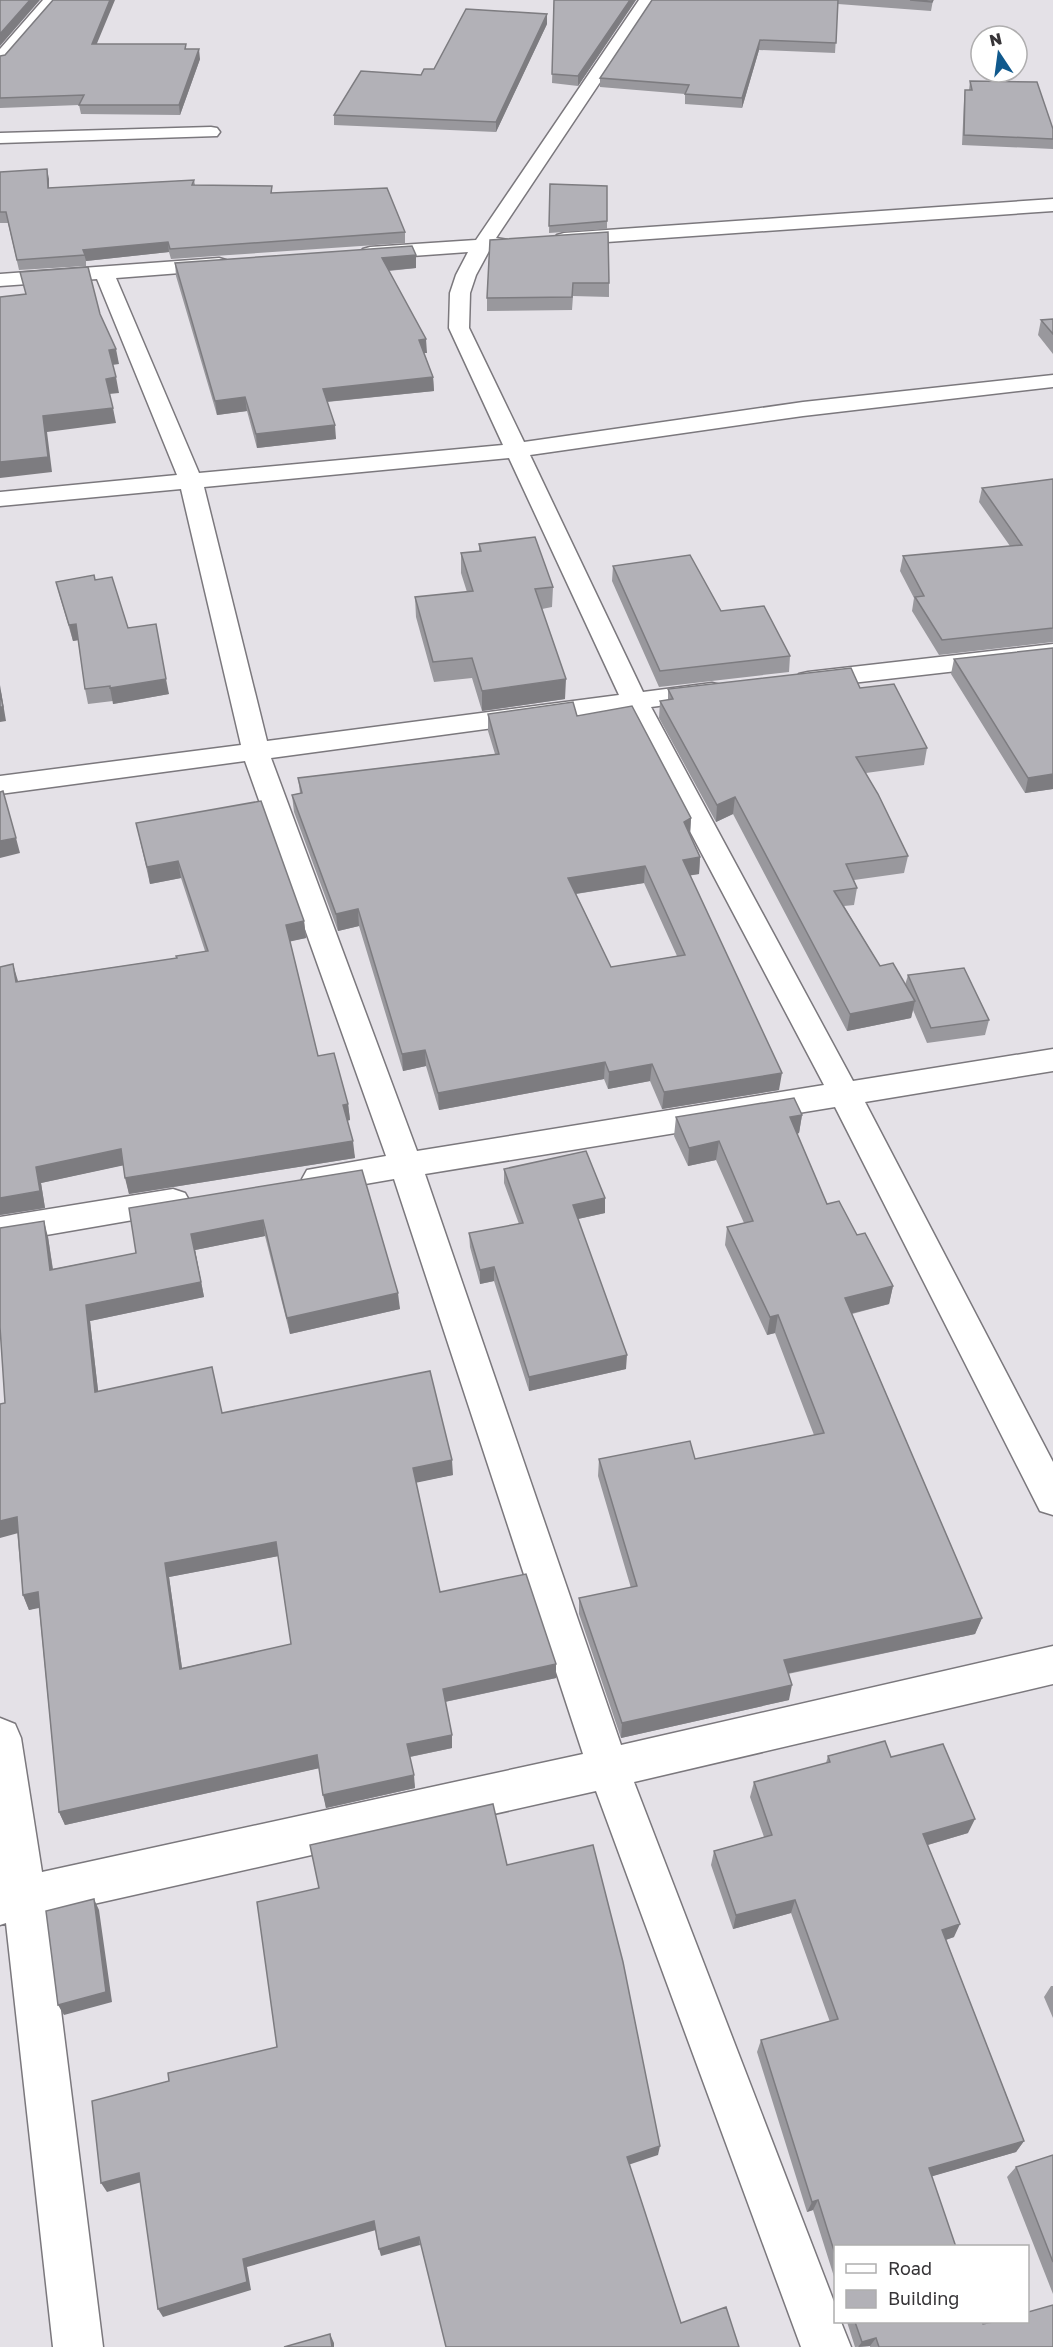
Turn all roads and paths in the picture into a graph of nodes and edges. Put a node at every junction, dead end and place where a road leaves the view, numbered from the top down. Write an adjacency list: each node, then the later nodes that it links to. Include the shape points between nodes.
1 (52, 0): 3 (street)
2 (647, 0): 9 (street)
3 (2, 55)
4 (211, 132): 5 (street)
5 (0, 138)
6 (1053, 205): 7 (street)
7 (542, 241)
8 (518, 243): 9 (street)
9 (482, 245): 10 (street); 15 (street, via 461,282 459,328)
10 (352, 254)
11 (234, 263): 12 (street)
12 (104, 272): 13 (street); 16 (street)
13 (0, 280)
14 (1053, 381): 15 (street, via 803,410)
15 (518, 450): 16 (street); 21 (street)
16 (191, 482): 17 (street); 22 (street)
17 (0, 499)
18 (1053, 652): 19 (street)
19 (785, 683)
20 (739, 688): 21 (street)
21 (634, 700): 22 (street); 25 (street)
22 (256, 753): 23 (street); 26 (street)
23 (0, 785)
24 (1053, 1060): 25 (street)
25 (844, 1093): 26 (street); 30 (street)
26 (406, 1166): 27 (street); 33 (street)
27 (290, 1184)
28 (197, 1199): 29 (street)
29 (0, 1230)
30 (1053, 1499)
31 (1053, 1665): 33 (street)
32 (0, 1738): 34 (street)
33 (608, 1768): 34 (street); 36 (street)
34 (12, 1900): 35 (street)
35 (78, 2347)
36 (826, 2347)

